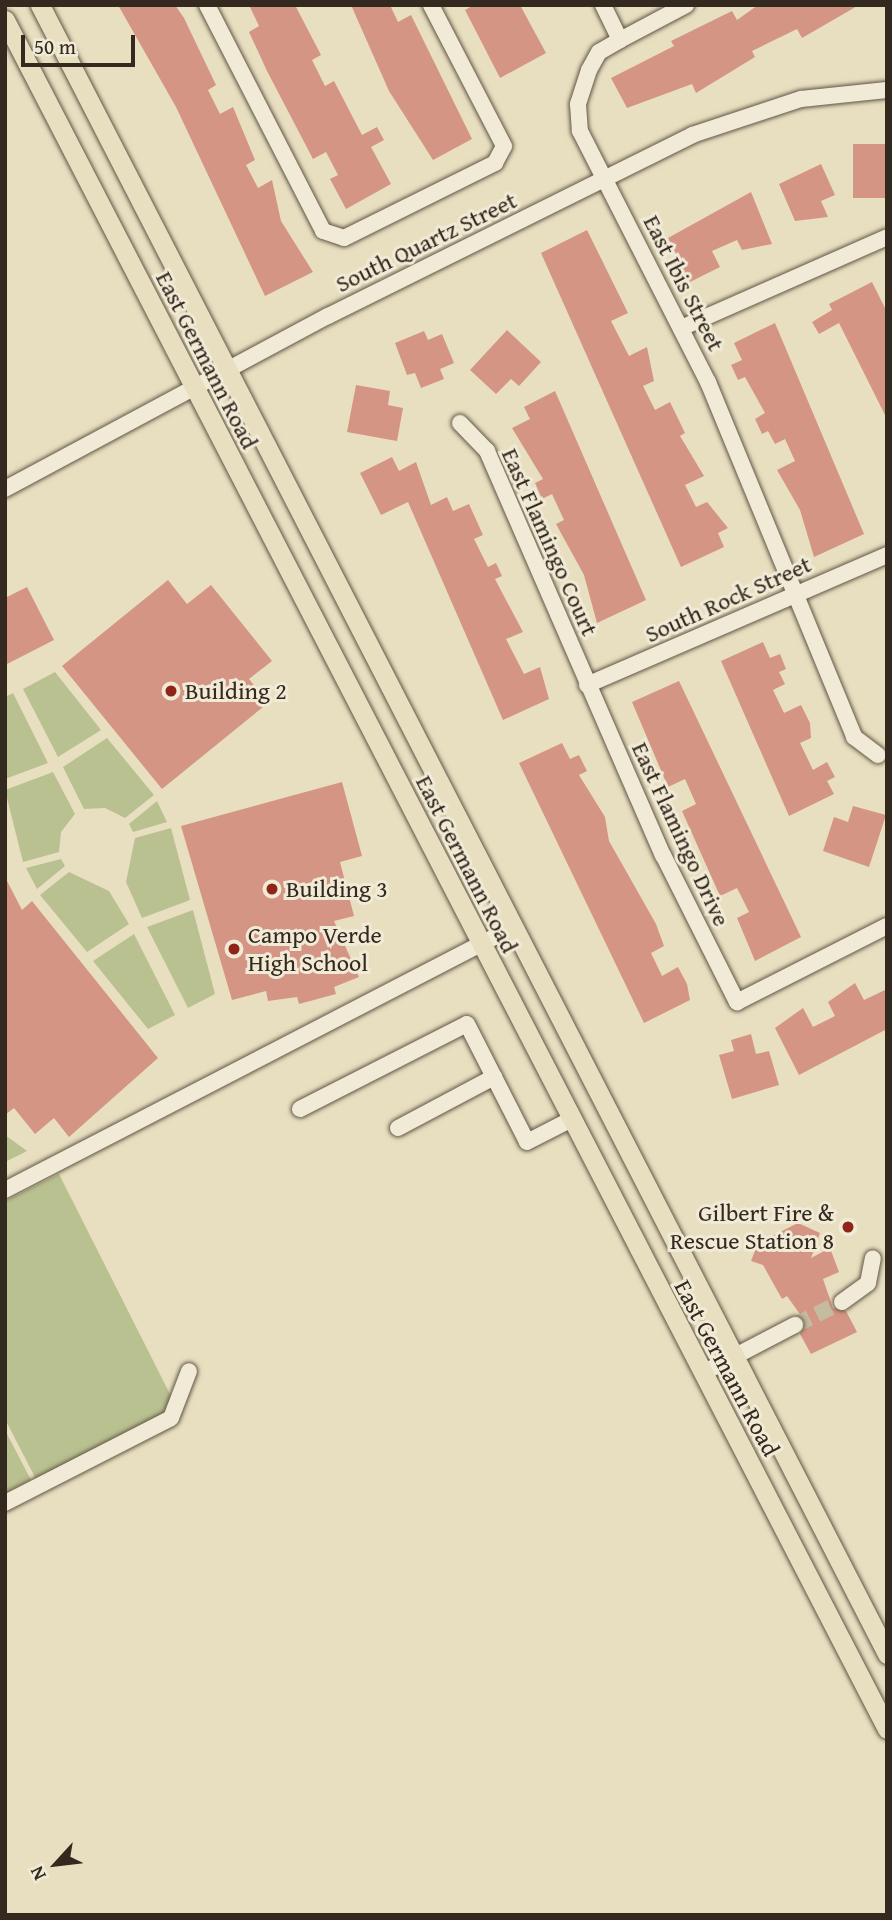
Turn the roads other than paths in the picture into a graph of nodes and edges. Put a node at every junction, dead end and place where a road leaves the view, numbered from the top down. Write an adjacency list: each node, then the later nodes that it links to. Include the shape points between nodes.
1 (40, 5): 12 (main road, East Germann Road)
2 (207, 5): 3 (street, via 323,231 344,238 495,163 504,146)
3 (431, 5)
4 (603, 5): 7 (street)
5 (686, 5): 7 (street, East Ibis Street)
6 (5, 20): 13 (main road, East Germann Road)
7 (620, 40): 9 (street, East Ibis Street, via 599,52 578,104 580,131)
8 (887, 90): 9 (street, South Quartz Street, via 802,99 736,117)
9 (605, 179): 11 (street, East Ibis Street); 12 (street, South Quartz Street)
10 (887, 237): 11 (street)
11 (681, 328): 17 (street, East Ibis Street)
12 (226, 372): 13 (street, South Quartz Street); 21 (main road, East Germann Road)
13 (193, 389): 15 (street, South Quartz Street); 22 (main road, East Germann Road)
14 (460, 423): 18 (street, East Flamingo Court, via 487,450)
15 (5, 489)
16 (887, 555): 17 (street, South Rock Street)
17 (792, 596): 18 (street, South Rock Street); 19 (street, East Ibis Street, via 854,737)
18 (587, 685): 20 (street, East Flamingo Drive, via 737,1002)
19 (878, 755)
20 (887, 926)
21 (512, 928): 22 (street); 31 (main road, East Germann Road)
22 (481, 945): 25 (main road, East Germann Road); 27 (street)
23 (494, 1077): 24 (street, via 467,1024); 25 (street, via 527,1142); 26 (street)
24 (300, 1109)
25 (570, 1120): 33 (main road, East Germann Road)
26 (398, 1128)
27 (5, 1190)
28 (873, 1258): 29 (street, via 868,1283)
29 (842, 1302)
30 (795, 1325): 31 (street)
31 (733, 1357): 33 (street); 35 (main road, East Germann Road)
32 (189, 1371): 34 (street, via 171,1418)
33 (703, 1373): 36 (main road, East Germann Road)
34 (5, 1503)
35 (887, 1654)
36 (887, 1730)

